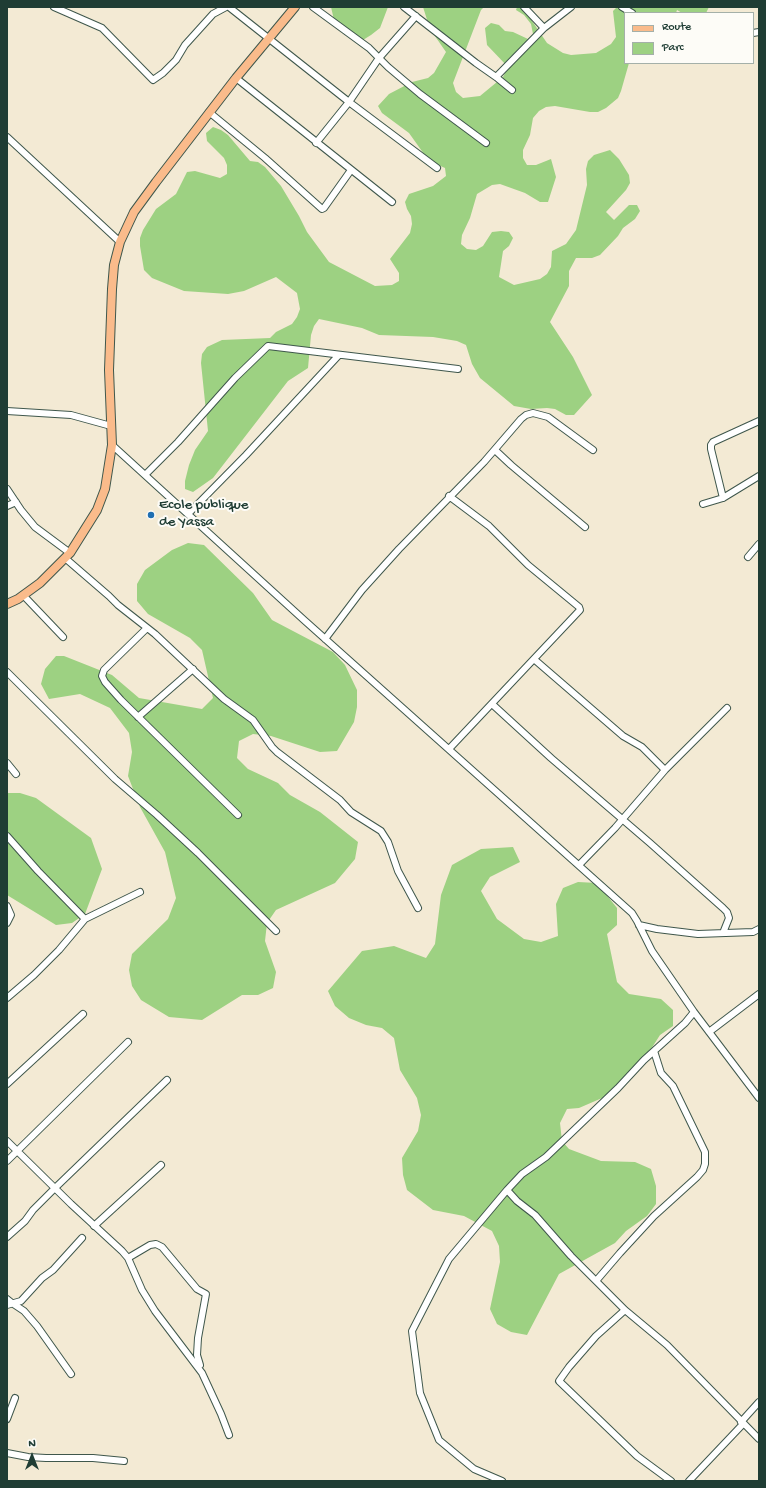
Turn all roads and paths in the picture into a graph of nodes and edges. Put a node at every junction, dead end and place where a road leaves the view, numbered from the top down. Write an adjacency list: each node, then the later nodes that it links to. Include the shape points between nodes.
1 (54, 7): 2 (street, via 102,28 153,80 176,60 185,45 213,14)
2 (226, 7)
3 (230, 7): 11 (street)
4 (295, 7): 11 (main road)
5 (313, 7): 12 (street)
6 (404, 7): 9 (street)
7 (524, 7): 10 (street)
8 (571, 7): 10 (street)
9 (416, 16): 12 (street); 13 (street)
10 (544, 28): 13 (street)
11 (269, 38): 14 (main road); 16 (street)
12 (380, 58): 16 (street); 20 (street, via 420,94)
13 (496, 76): 15 (street)
14 (236, 78): 17 (main road); 19 (street)
15 (512, 90)
16 (349, 102): 19 (street); 21 (street)
17 (209, 112): 22 (street, via 322,209); 24 (main road, via 134,212)
18 (7, 137): 24 (street)
19 (316, 143): 22 (street)
20 (486, 144)
21 (437, 168)
22 (351, 170): 23 (street)
23 (392, 202)
24 (120, 242): 29 (main road, via 114,265 112,289 109,370)
25 (338, 356): 26 (street); 33 (street, via 266,347); 41 (street)
26 (458, 369)
27 (7, 411): 29 (street, via 71,415)
28 (759, 421): 37 (street, via 711,445)
29 (111, 426): 30 (main road)
30 (112, 445): 33 (street); 44 (main road, via 105,489 97,510)
31 (495, 450): 32 (street, via 521,419 533,413 548,417); 36 (street); 42 (street)
32 (592, 450)
33 (145, 475): 41 (street)
34 (759, 476): 37 (street)
35 (7, 489): 38 (street)
36 (450, 496): 50 (street, via 362,590); 51 (street, via 485,523 528,565 580,609)
37 (723, 498): 39 (street)
38 (16, 502): 40 (street); 44 (street, via 36,527)
39 (703, 504)
40 (7, 506)
41 (188, 514): 50 (street)
42 (585, 527)
43 (759, 544): 45 (street)
44 (68, 556): 46 (main road, via 40,583); 48 (street, via 118,605)
45 (748, 557)
46 (23, 595): 47 (main road); 49 (street)
47 (7, 604)
48 (148, 628): 52 (street); 56 (street, via 103,672 102,676)
49 (63, 637)
50 (325, 639): 57 (street)
51 (535, 660): 54 (street); 59 (street)
52 (192, 669): 56 (street); 67 (street, via 224,699 254,720 277,752 340,800 351,812 381,831 388,842 398,871)
53 (7, 672): 72 (street, via 115,779 186,842)
54 (492, 704): 57 (street); 62 (street)
55 (727, 708): 59 (street)
56 (138, 717): 61 (street)
57 (449, 750): 64 (street)
58 (7, 763): 60 (street)
59 (665, 770): 62 (street)
60 (16, 774)
61 (238, 815)
62 (622, 819): 64 (street); 73 (street, via 727,912 728,918)
63 (7, 836): 68 (street)
64 (579, 865): 70 (street, via 632,914)
65 (140, 892): 68 (street)
66 (7, 906): 69 (street, via 11,915)
67 (418, 908)
68 (85, 919): 75 (street, via 59,950)
69 (7, 923)
70 (639, 925): 73 (street, via 698,934); 76 (street, via 648,945)
71 (759, 930): 73 (street)
72 (276, 931)
73 (723, 933)
74 (759, 994): 78 (street)
75 (7, 998)
76 (694, 1012): 78 (street); 80 (street)
77 (83, 1014): 82 (street)
78 (710, 1032): 83 (street)
79 (128, 1042): 85 (street)
80 (654, 1051): 89 (street, via 546,1157 522,1174); 94 (street, via 661,1073 673,1086 705,1152 705,1164 698,1177 654,1216)
81 (167, 1080): 88 (street)
82 (7, 1084)
83 (759, 1098)
84 (7, 1141): 85 (street)
85 (17, 1150): 86 (street); 88 (street)
86 (7, 1161)
87 (161, 1165): 90 (street)
88 (55, 1188): 90 (street); 91 (street)
89 (507, 1190): 94 (street, via 535,1215); 107 (street, via 449,1259 412,1331 420,1393 439,1440 474,1469)
90 (94, 1226): 93 (street)
91 (7, 1237)
92 (82, 1238): 95 (street, via 21,1301)
93 (128, 1258): 97 (street, via 142,1290 155,1311); 97 (street, via 156,1244 162,1247 197,1289 206,1294 197,1355)
94 (596, 1281): 96 (street)
95 (9, 1302): 98 (street, via 24,1311 37,1326)
96 (625, 1310): 102 (street, via 667,1346); 108 (street, via 596,1336 559,1381 637,1456)
97 (202, 1373): 103 (street)
98 (71, 1374)
99 (14, 1398): 101 (street)
100 (759, 1402): 102 (street)
101 (7, 1419)
102 (742, 1423): 104 (street); 109 (street)
103 (229, 1435)
104 (759, 1439)
105 (7, 1453): 106 (street, via 28,1457)
106 (124, 1460)
107 (502, 1481)
108 (670, 1481)
109 (689, 1481)

